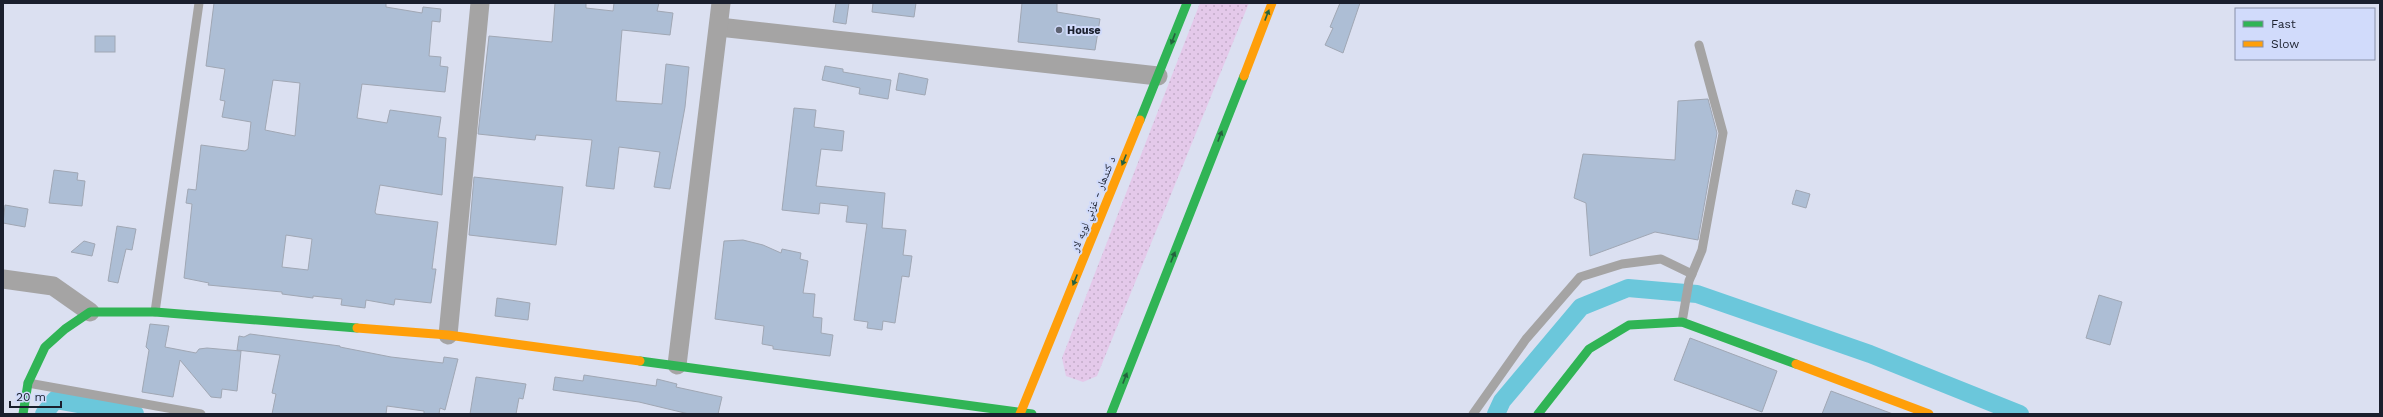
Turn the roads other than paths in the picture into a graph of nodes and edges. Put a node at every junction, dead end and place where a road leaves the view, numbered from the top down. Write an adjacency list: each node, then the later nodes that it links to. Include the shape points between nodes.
1 (199, 3): 12 (lane)
2 (480, 3): 14 (street)
3 (721, 3): 6 (street)
4 (1187, 3): 8 (main road, د کندهار - غزني لويه لار, one-way to 8)
5 (1272, 3): 22 (main road, one-way to 5)
6 (719, 27): 8 (street); 15 (street)
7 (1700, 45): 9 (lane, via 1723,133 1702,250)
8 (1158, 76): 18 (main road, د کندهار - غزني لويه لار, one-way to 18)
9 (1691, 277): 13 (lane); 23 (lane, via 1660,259 1622,264 1580,277 1526,339)
10 (3, 279): 11 (street, via 52,286)
11 (90, 312): 12 (main road); 16 (main road, via 45,347)
12 (155, 312): 14 (main road)
13 (1682, 322): 17 (main road, via 1739,342); 24 (main road, via 1629,325 1589,349)
14 (448, 335): 15 (main road)
15 (677, 365): 18 (main road)
16 (28, 383): 19 (main road); 20 (lane)
17 (1904, 410): 25 (main road)
18 (1021, 413): 21 (main road)
19 (23, 414)
20 (201, 414)
21 (1032, 414)
22 (1111, 414)
23 (1473, 414)
24 (1538, 414)
25 (1929, 414)

